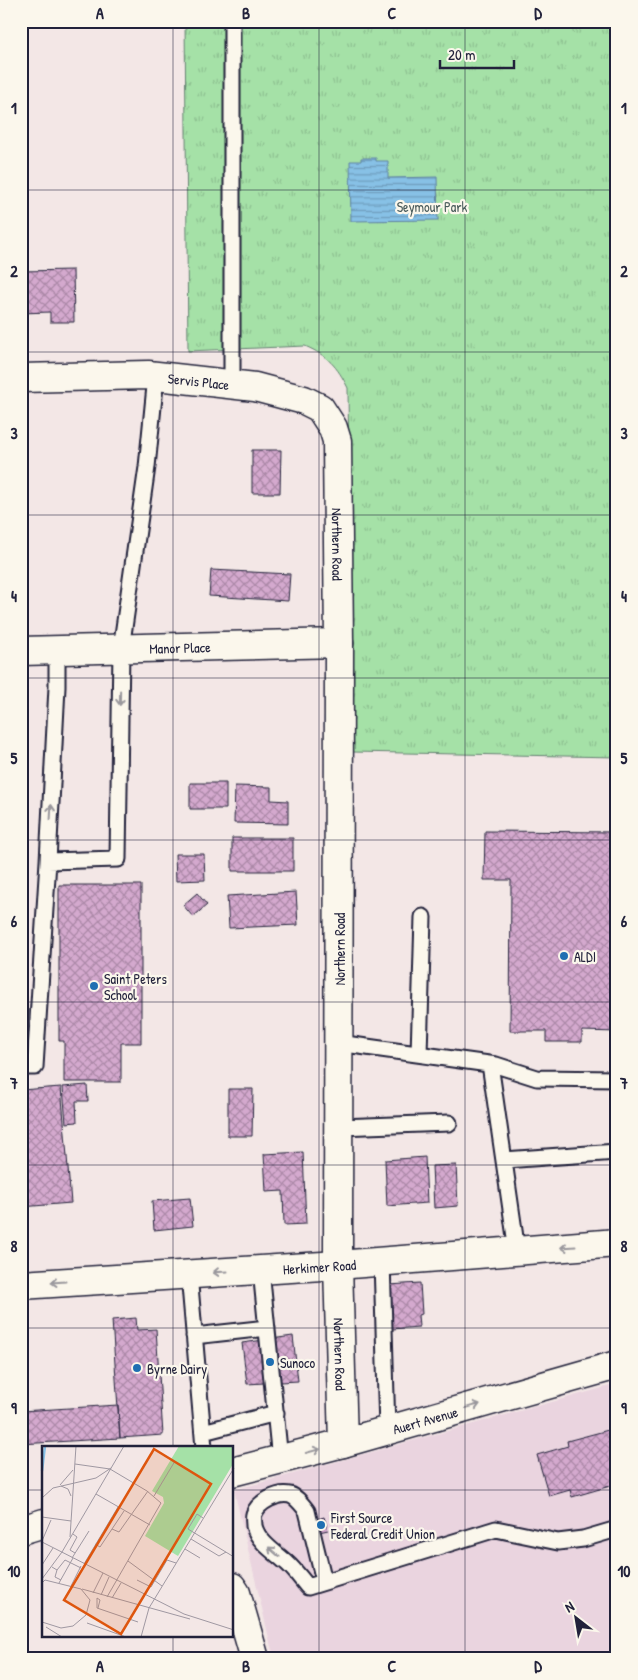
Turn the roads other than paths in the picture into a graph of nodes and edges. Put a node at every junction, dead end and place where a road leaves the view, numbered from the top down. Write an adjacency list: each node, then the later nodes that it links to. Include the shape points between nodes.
1 (232, 21): 4 (lane)
2 (156, 376): 3 (main road, Servis Place); 4 (main road, Servis Place); 7 (lane, via 148,467)
3 (21, 378)
4 (232, 385): 5 (main road, Servis Place, via 255,387 304,400 320,408 338,441)
5 (338, 455): 6 (main road, Northern Road)
6 (339, 643): 7 (main road, Manor Place); 12 (main road, Northern Road)
7 (121, 649): 8 (main road, Manor Place); 10 (lane, one-way to 10, via 118,859)
8 (57, 650): 9 (main road, Manor Place); 10 (lane, one-way to 8, via 58,687)
9 (21, 651)
10 (48, 861): 15 (lane, via 35,1067)
11 (422, 917): 13 (lane)
12 (338, 1043): 13 (lane); 18 (main road, Northern Road)
13 (419, 1054): 14 (lane)
14 (490, 1064): 16 (lane, via 537,1078); 20 (lane)
15 (21, 1067)
16 (617, 1079)
17 (449, 1123): 18 (lane)
18 (339, 1127): 24 (main road, Northern Road)
19 (617, 1152): 20 (lane)
20 (504, 1160): 22 (lane)
21 (617, 1243): 22 (main road, Herkimer Road, one-way to 22)
22 (517, 1251): 23 (main road, Herkimer Road)
23 (382, 1261): 24 (main road, Herkimer Road); 32 (lane)
24 (338, 1265): 25 (main road, Herkimer Road); 34 (main road, Northern Road)
25 (261, 1270): 26 (main road, Herkimer Road, one-way to 26); 28 (lane)
26 (189, 1274): 27 (main road, Herkimer Road, one-way to 27); 29 (lane)
27 (21, 1285)
28 (267, 1328): 29 (lane); 31 (lane)
29 (194, 1336): 33 (lane)
30 (617, 1365): 32 (main road, Auert Avenue, one-way to 30)
31 (276, 1414): 33 (lane); 36 (lane)
32 (387, 1430): 34 (main road, Auert Avenue)
33 (202, 1432): 35 (lane)
34 (342, 1443): 36 (main road, Auert Avenue, one-way to 34)
35 (204, 1446)
36 (280, 1460): 37 (main road, Auert Avenue)
37 (234, 1472)
38 (42, 1524): 40 (main road)
39 (617, 1529): 41 (lane, via 558,1542 496,1529)
40 (21, 1530)
41 (324, 1582): 41 (lane, one-way to 41, via 308,1587 287,1563 269,1549 254,1527 254,1514 259,1506 281,1495 290,1495 300,1501 307,1511)
42 (234, 1590): 43 (main road)
43 (255, 1659)

